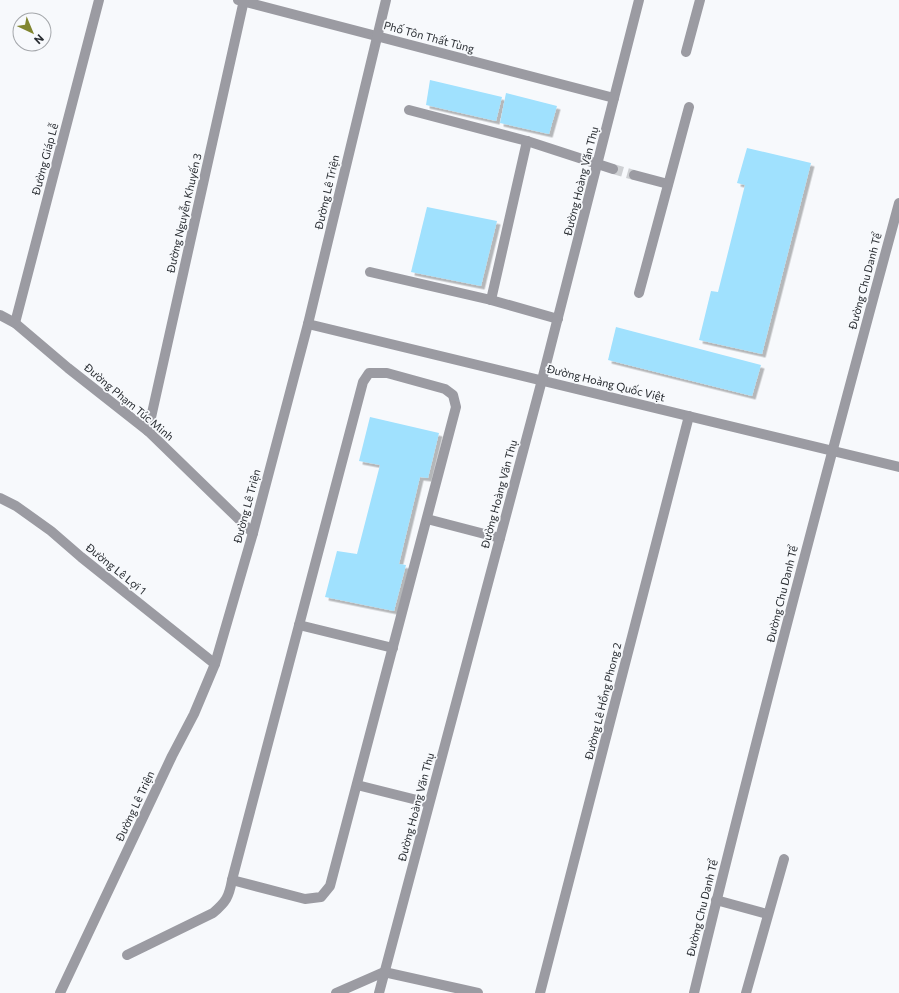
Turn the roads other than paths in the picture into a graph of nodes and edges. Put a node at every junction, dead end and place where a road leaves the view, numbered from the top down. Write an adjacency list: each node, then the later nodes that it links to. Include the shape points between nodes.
1 (99, 0): 22 (street, Đường Giáp Lễ)
2 (242, 0): 6 (street, Phố Tôn Thất Tùng); 26 (street, Đường Nguyễn Khuyến 3)
3 (386, 0): 6 (street, Đường Lê Triện)
4 (639, 0): 8 (street, Đường Hoàng Văn Thụ)
5 (700, 0): 7 (street)
6 (377, 36): 8 (street, Phố Tôn Thất Tùng); 23 (street, Đường Lê Triện)
7 (686, 52)
8 (614, 98): 12 (street, Đường Hoàng Văn Thụ)
9 (689, 107): 15 (street)
10 (409, 110): 11 (street)
11 (527, 141): 12 (street); 19 (street)
12 (598, 164): 13 (street); 21 (street, Đường Hoàng Văn Thụ)
13 (613, 169)
14 (634, 175): 15 (street)
15 (668, 184): 18 (street)
16 (899, 203): 27 (street, Đường Chu Danh Tể)
17 (370, 272): 19 (street)
18 (639, 293)
19 (491, 300): 21 (street)
20 (0, 315): 22 (street, Đường Phạm Túc Minh)
21 (558, 319): 24 (street, Đường Hoàng Văn Thụ)
22 (15, 323): 26 (street, Đường Phạm Túc Minh)
23 (308, 324): 24 (street, Đường Hoàng Quốc Việt); 31 (street, Đường Lê Triện)
24 (542, 380): 25 (street, Đường Hoàng Quốc Việt); 32 (street, Đường Hoàng Văn Thụ)
25 (689, 416): 27 (street, Đường Hoàng Quốc Việt); 48 (street, Đường Lê Hồng Phong 2)
26 (148, 431): 31 (street, Đường Phạm Túc Minh)
27 (831, 451): 28 (street, Đường Hoàng Quốc Việt); 40 (street, Đường Chu Danh Tể)
28 (899, 467)
29 (0, 498): 35 (street, Đường Lê Lợi 1, via 51,531)
30 (427, 519): 32 (street); 33 (street, via 456,407 453,395 445,389 387,373 369,373 363,382); 34 (street)
31 (253, 533): 35 (street, Đường Lê Triện)
32 (500, 538): 37 (street, Đường Hoàng Văn Thụ)
33 (299, 625): 34 (street); 39 (street)
34 (393, 648): 36 (street)
35 (214, 664): 44 (street, Đường Lê Triện, via 194,714)
36 (357, 784): 37 (street); 39 (street, via 330,886 321,897 305,899)
37 (429, 803): 43 (street, Đường Hoàng Văn Thụ)
38 (784, 859): 41 (street)
39 (232, 880): 42 (street, via 230,894 223,905 213,913)
40 (716, 900): 41 (street); 49 (street, Đường Chu Danh Tể)
41 (768, 914): 50 (street)
42 (127, 955)
43 (384, 972): 45 (street); 46 (street, Đường Hoàng Văn Thụ); 47 (street)
44 (60, 993)
45 (336, 993)
46 (379, 993)
47 (478, 993)
48 (540, 993)
49 (694, 993)
50 (746, 993)

